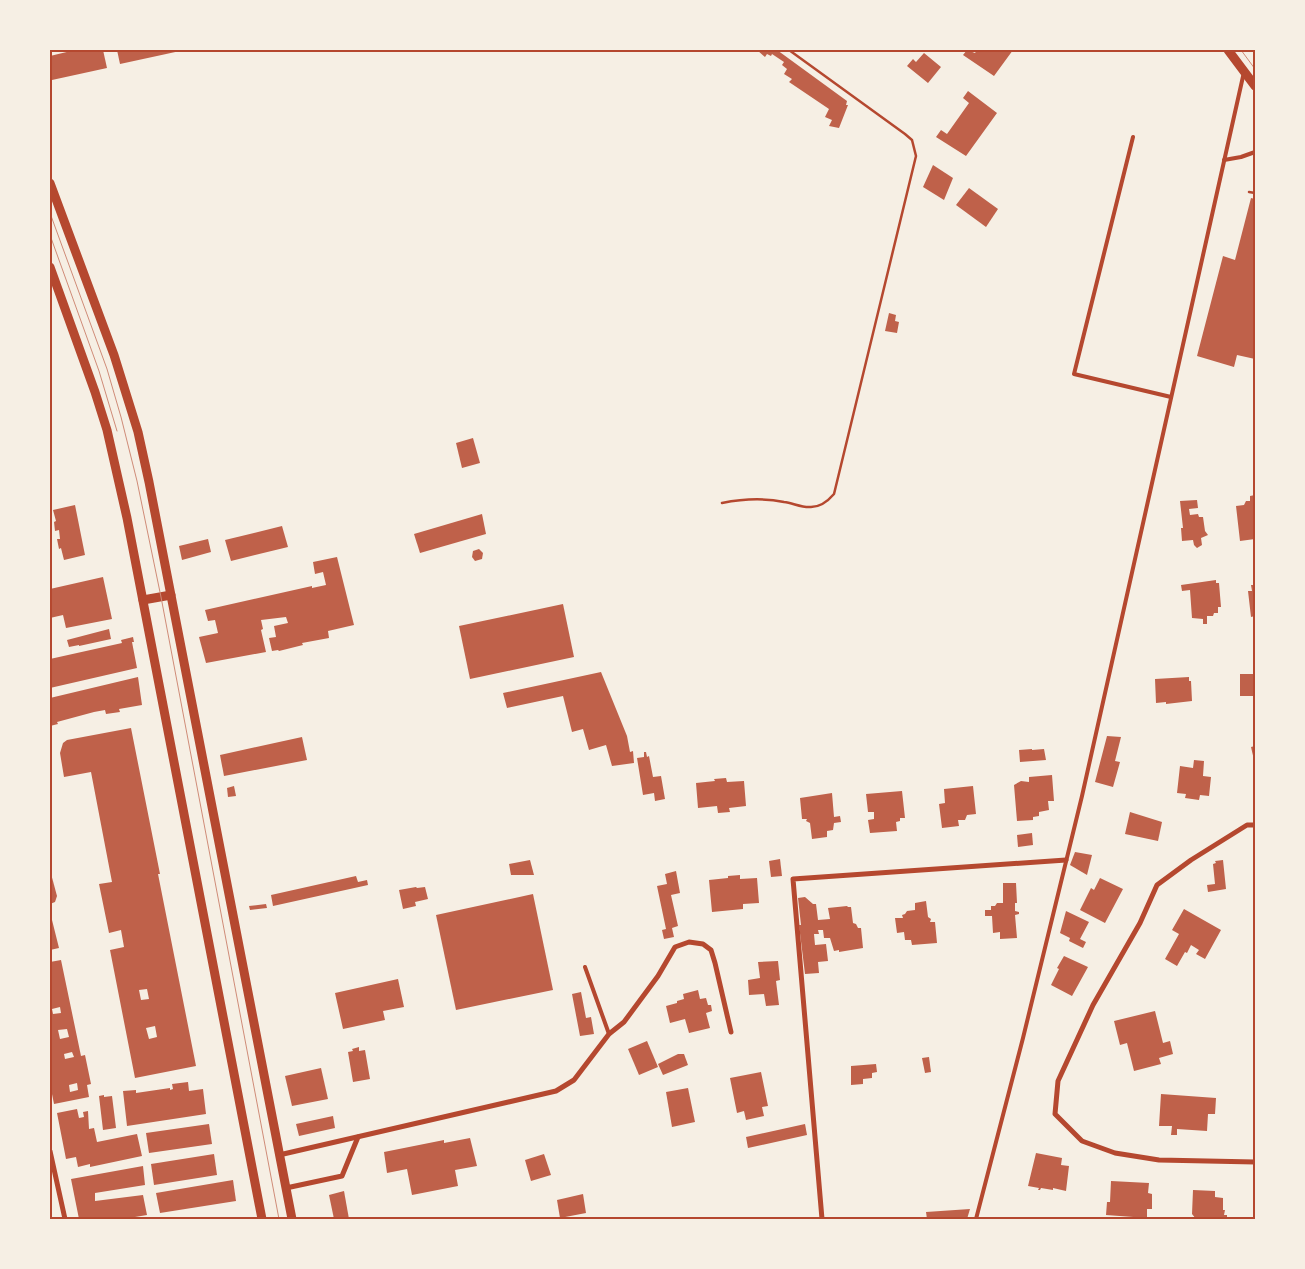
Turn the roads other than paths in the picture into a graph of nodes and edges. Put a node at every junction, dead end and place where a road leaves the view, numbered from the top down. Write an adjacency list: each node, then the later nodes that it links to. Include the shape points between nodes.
1 (1228, 50): 2 (street)
2 (1244, 71): 3 (street); 6 (lane)
3 (1255, 86)
4 (1133, 137): 9 (lane, via 1074,374)
5 (1255, 152): 6 (lane)
6 (1224, 160): 9 (lane)
7 (50, 182): 10 (street, via 128,399 149,482)
8 (50, 267): 11 (street, via 107,430)
9 (1171, 397): 13 (lane)
10 (171, 595): 11 (street); 19 (street)
11 (143, 600): 23 (street)
12 (1255, 824): 20 (street, via 1247,825 1191,860 1157,886 1140,924 1093,1005 1058,1081 1055,1114 1082,1142 1115,1153 1159,1160)
13 (1066, 860): 25 (street, via 793,879); 26 (lane)
14 (585, 967): 16 (lane)
15 (731, 1032): 16 (street, via 710,950 703,944 689,942 675,947 624,1022)
16 (609, 1034): 17 (street, via 574,1080 556,1090)
17 (358, 1138): 19 (street); 21 (street, via 342,1176)
18 (50, 1151): 22 (street)
19 (279, 1155): 21 (street)
20 (1255, 1162)
21 (286, 1188): 24 (street)
22 (65, 1219)
23 (262, 1219)
24 (292, 1219)
25 (822, 1219)
26 (976, 1219)

